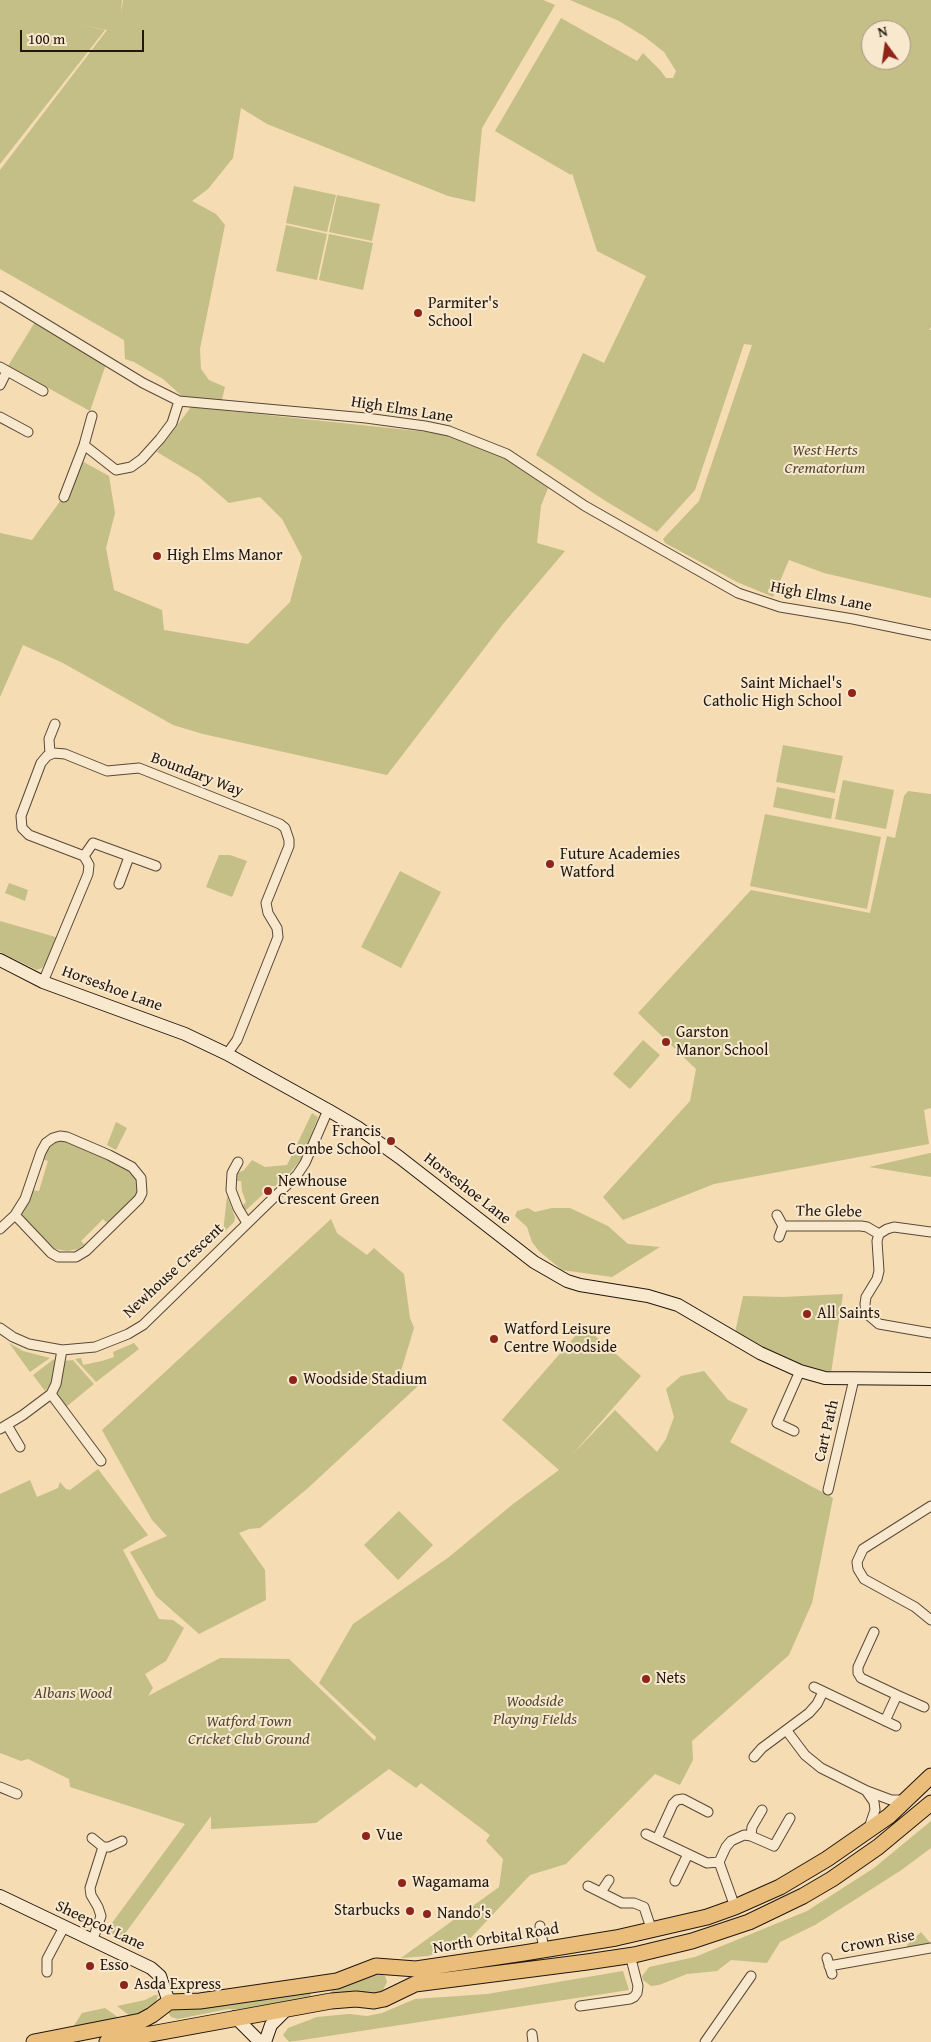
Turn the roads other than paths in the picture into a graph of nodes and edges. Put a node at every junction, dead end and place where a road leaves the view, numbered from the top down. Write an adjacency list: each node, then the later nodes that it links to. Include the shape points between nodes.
1 (0, 296): 5 (street, High Elms Lane)
2 (3, 369): 3 (street); 4 (street)
3 (0, 384)
4 (43, 390)
5 (179, 402): 9 (street, via 172,422 160,439 131,467 116,470); 11 (street, High Elms Lane, via 366,418 449,431 507,454 585,506 738,593 780,607)
6 (92, 416): 9 (street)
7 (0, 417): 8 (street)
8 (28, 432)
9 (84, 445): 10 (street)
10 (64, 497)
11 (931, 635)
12 (55, 724): 13 (street, via 49,738)
13 (50, 754): 14 (street, via 40,763 21,816 22,828 29,835); 20 (street, Boundary Way, via 66,754 107,771 139,768 285,828 289,846 266,904 278,938 239,1035)
14 (84, 856): 15 (street, via 92,843); 19 (street, via 89,865 88,874)
15 (129, 857): 16 (street); 17 (street)
16 (156, 866)
17 (119, 884)
18 (1, 963): 19 (street, Horseshoe Lane)
19 (43, 982): 20 (street, Horseshoe Lane, via 185,1034)
20 (227, 1054): 21 (street, Horseshoe Lane)
21 (328, 1110): 25 (street, Newhouse Crescent, via 297,1175); 34 (street, Horseshoe Lane, via 399,1157 552,1274 580,1285 648,1296 678,1305 760,1353)
22 (238, 1162): 25 (street, Newhouse Crescent, via 232,1173 231,1190)
23 (14, 1215): 23 (street, via 25,1199 46,1143 60,1136 132,1167 140,1178 142,1192 139,1199 76,1257 51,1254); 27 (street)
24 (777, 1216): 26 (street, The Glebe)
25 (247, 1223): 33 (street, Newhouse Crescent, via 143,1325 114,1342 87,1349)
26 (783, 1226): 29 (street, The Glebe, via 861,1226); 30 (street, The Glebe)
27 (0, 1229)
28 (931, 1232): 29 (street, The Glebe, via 894,1227)
29 (879, 1234): 32 (street, via 879,1271 866,1297 866,1313 879,1324)
30 (779, 1237)
31 (0, 1328): 33 (street, Newhouse Crescent, via 29,1344)
32 (931, 1333)
33 (62, 1350): 37 (street)
34 (800, 1371): 35 (street, Horseshoe Lane, via 825,1378); 39 (street, via 777,1423)
35 (854, 1379): 36 (street, Horseshoe Lane); 42 (street, Cart Path)
36 (931, 1379)
37 (51, 1394): 38 (street); 41 (street, via 98,1449)
38 (4, 1427): 40 (street)
39 (794, 1431)
40 (20, 1447)
41 (101, 1461)
42 (828, 1490)
43 (931, 1506): 44 (street, via 863,1549 858,1562 864,1579)
44 (930, 1617)
45 (874, 1632): 48 (street, via 858,1673 861,1678)
46 (814, 1687): 47 (street)
47 (823, 1692): 50 (street); 52 (street, via 809,1713)
48 (897, 1695): 49 (street); 50 (street)
49 (924, 1707)
50 (885, 1721): 51 (street)
51 (896, 1726)
52 (787, 1731): 53 (street); 56 (street, via 812,1761)
53 (754, 1757)
54 (931, 1776): 58 (highway, North Orbital Road)
55 (0, 1787): 57 (street)
56 (867, 1791): 58 (street, via 891,1800); 63 (street, via 875,1810)
57 (17, 1794)
58 (906, 1800): 63 (highway, North Orbital Road)
59 (931, 1803): 84 (highway, North Orbital Road, via 878,1848 803,1896 723,1932)
60 (762, 1810): 65 (street, via 752,1827)
61 (708, 1812): 67 (street, via 677,1800)
62 (790, 1818): 65 (street, via 774,1846)
63 (868, 1832): 77 (highway, North Orbital Road, via 780,1887)
64 (646, 1834): 67 (street)
65 (751, 1836): 71 (street, via 731,1841)
66 (92, 1838): 69 (street)
67 (657, 1839): 70 (street)
68 (122, 1841): 69 (street)
69 (103, 1847): 81 (street, via 90,1888 101,1916)
70 (688, 1854): 71 (street, via 707,1864); 73 (street)
71 (719, 1862): 77 (street)
72 (609, 1880): 75 (street)
73 (675, 1881)
74 (588, 1886): 75 (street)
75 (601, 1892): 80 (street, via 622,1903 644,1906)
76 (0, 1896): 78 (street, Sheepcot Lane)
77 (735, 1907): 80 (highway, North Orbital Road)
78 (64, 1926): 81 (street, Sheepcot Lane); 87 (street, via 47,1959)
79 (540, 1926): 83 (street)
80 (652, 1931): 83 (highway, North Orbital Road)
81 (93, 1940): 90 (street, Sheepcot Lane, via 160,1976)
82 (931, 1948): 85 (street, Crown Rise)
83 (544, 1950): 86 (highway, North Orbital Road, via 416,1969)
84 (630, 1955): 89 (highway, North Orbital Road, via 415,1984); 91 (street, via 638,1986 634,1997)
85 (829, 1966)
86 (389, 1968): 89 (highway); 90 (highway, North Orbital Road, via 376,1966 337,1981)
87 (47, 1972)
88 (751, 1976): 99 (street)
89 (395, 1993): 92 (highway, North Orbital Road, via 374,2001 349,1999)
90 (164, 2005): 94 (highway, via 163,2018); 95 (highway, North Orbital Road, via 141,2021)
91 (580, 2006)
92 (288, 2008): 93 (highway, North Orbital Road); 98 (street, via 271,2025)
93 (235, 2017): 94 (highway, North Orbital Road); 97 (street)
94 (178, 2029): 96 (highway, North Orbital Road)
95 (34, 2042)
96 (107, 2042)
97 (260, 2042)
98 (265, 2042)
99 (705, 2042)

